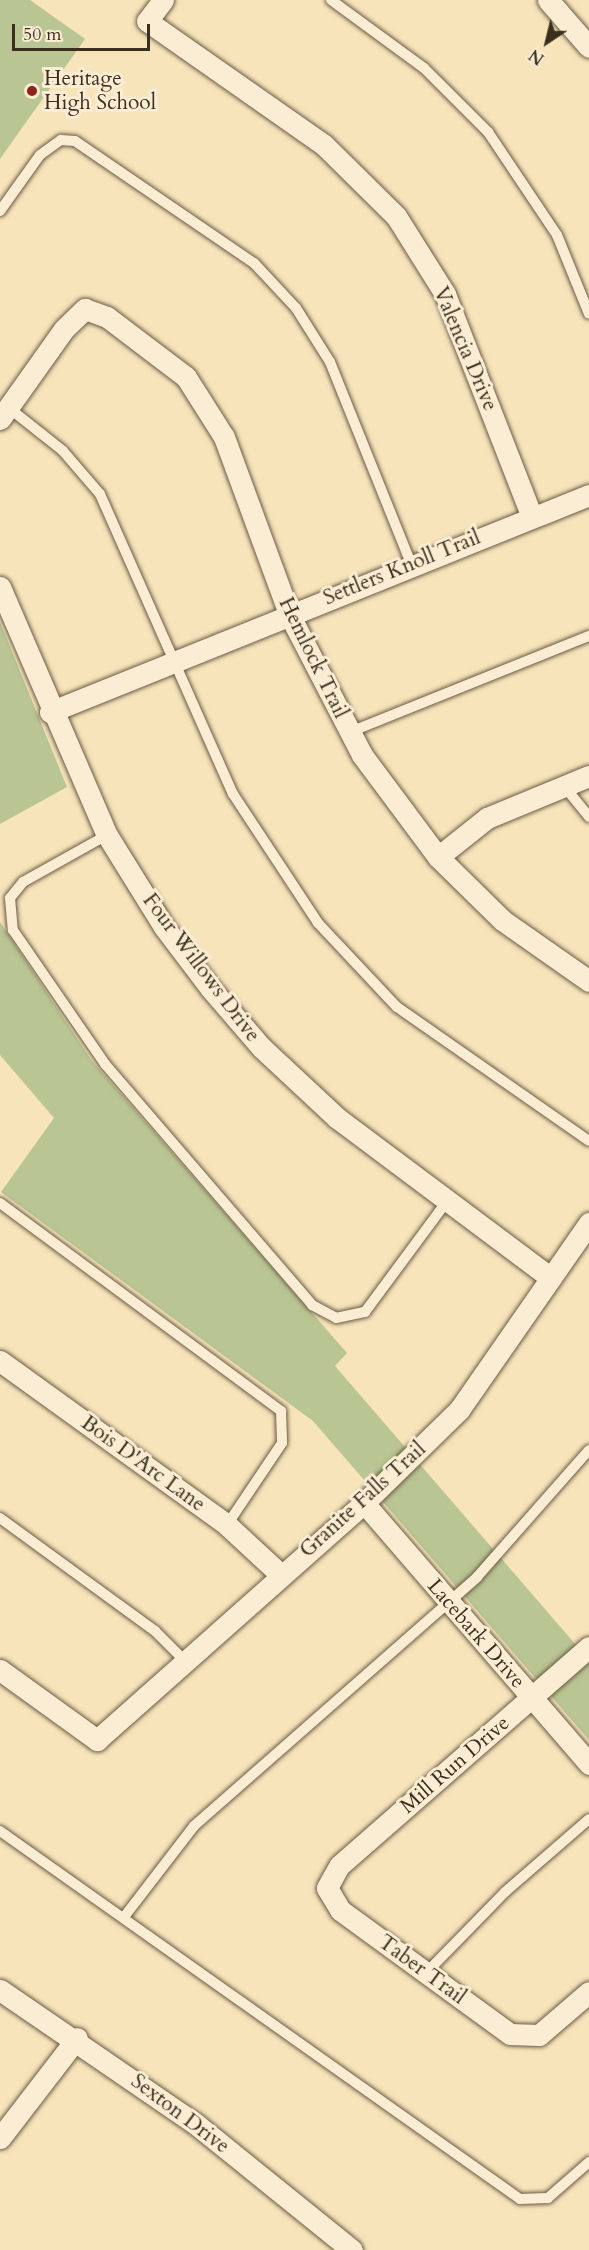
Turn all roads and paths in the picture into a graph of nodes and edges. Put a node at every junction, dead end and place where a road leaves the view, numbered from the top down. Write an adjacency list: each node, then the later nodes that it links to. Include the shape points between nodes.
1 (163, 0): 9 (street, Valencia Drive, via 147,21 324,145 396,216 445,294)
2 (331, 0): 6 (lane, via 424,68 488,132 557,235)
3 (548, 0): 4 (street)
4 (589, 47)
5 (0, 211): 10 (lane, via 40,154 61,140 75,141 254,263 296,308 330,362)
6 (589, 314)
7 (3, 415): 12 (street, Hemlock Trail, via 64,328 85,309 117,324 198,392 224,437); 14 (lane, via 63,451 100,494)
8 (589, 495): 9 (street, Settlers Knoll Trail)
9 (531, 514): 10 (street, Settlers Knoll Trail)
10 (412, 568): 12 (street, Settlers Knoll Trail)
11 (0, 587): 15 (street, Four Willows Drive)
12 (289, 614): 14 (street, Settlers Knoll Trail); 16 (street, Hemlock Trail)
13 (589, 636): 16 (lane)
14 (172, 664): 15 (street, Settlers Knoll Trail); 23 (lane, via 232,794 318,923 397,1007)
15 (50, 712): 20 (street, Four Willows Drive)
16 (350, 732): 21 (street, Hemlock Trail)
17 (589, 776): 18 (street)
18 (564, 786): 19 (lane); 21 (street, via 487,818)
19 (589, 818)
20 (107, 835): 24 (street, Four Willows Drive, via 164,927 262,1048 337,1118); 24 (lane, via 23,882 9,905 13,930 105,1064 312,1305 336,1318 365,1312)
21 (438, 857): 22 (street, Hemlock Trail, via 502,920)
22 (589, 981)
23 (589, 1141)
24 (447, 1201): 27 (street, Four Willows Drive)
25 (0, 1203): 32 (lane, via 281,1411 282,1443)
26 (589, 1223): 27 (street, Granite Falls Trail)
27 (551, 1278): 30 (street, Granite Falls Trail, via 459,1410)
28 (0, 1361): 32 (street, Bois D'Arc Lane)
29 (589, 1450): 34 (lane, via 536,1516)
30 (364, 1503): 33 (street, Granite Falls Trail); 34 (street, Lacebark Drive)
31 (0, 1518): 36 (lane, via 155,1631)
32 (227, 1525): 33 (street, Bois D'Arc Lane)
33 (280, 1575): 36 (street, Granite Falls Trail)
34 (447, 1600): 38 (street, Lacebark Drive); 43 (lane, via 194,1826)
35 (589, 1647): 38 (street, Mill Run Drive)
36 (185, 1661): 37 (street, Granite Falls Trail, via 97,1740)
37 (0, 1670)
38 (532, 1698): 39 (street, Lacebark Drive); 42 (street, Mill Run Drive, via 339,1866)
39 (589, 1764)
40 (589, 1819): 44 (lane, via 505,1892)
41 (0, 1831): 43 (lane)
42 (327, 1888): 44 (street, Taber Trail, via 340,1910)
43 (124, 1917): 49 (lane, via 520,2199 548,2198)
44 (426, 1973): 46 (street, Taber Trail, via 510,2034 528,2038 539,2036)
45 (0, 1990): 47 (street, Sexton Drive)
46 (589, 1992)
47 (77, 2038): 48 (street); 50 (street, Sexton Drive)
48 (0, 2138)
49 (589, 2162)
50 (352, 2250)

